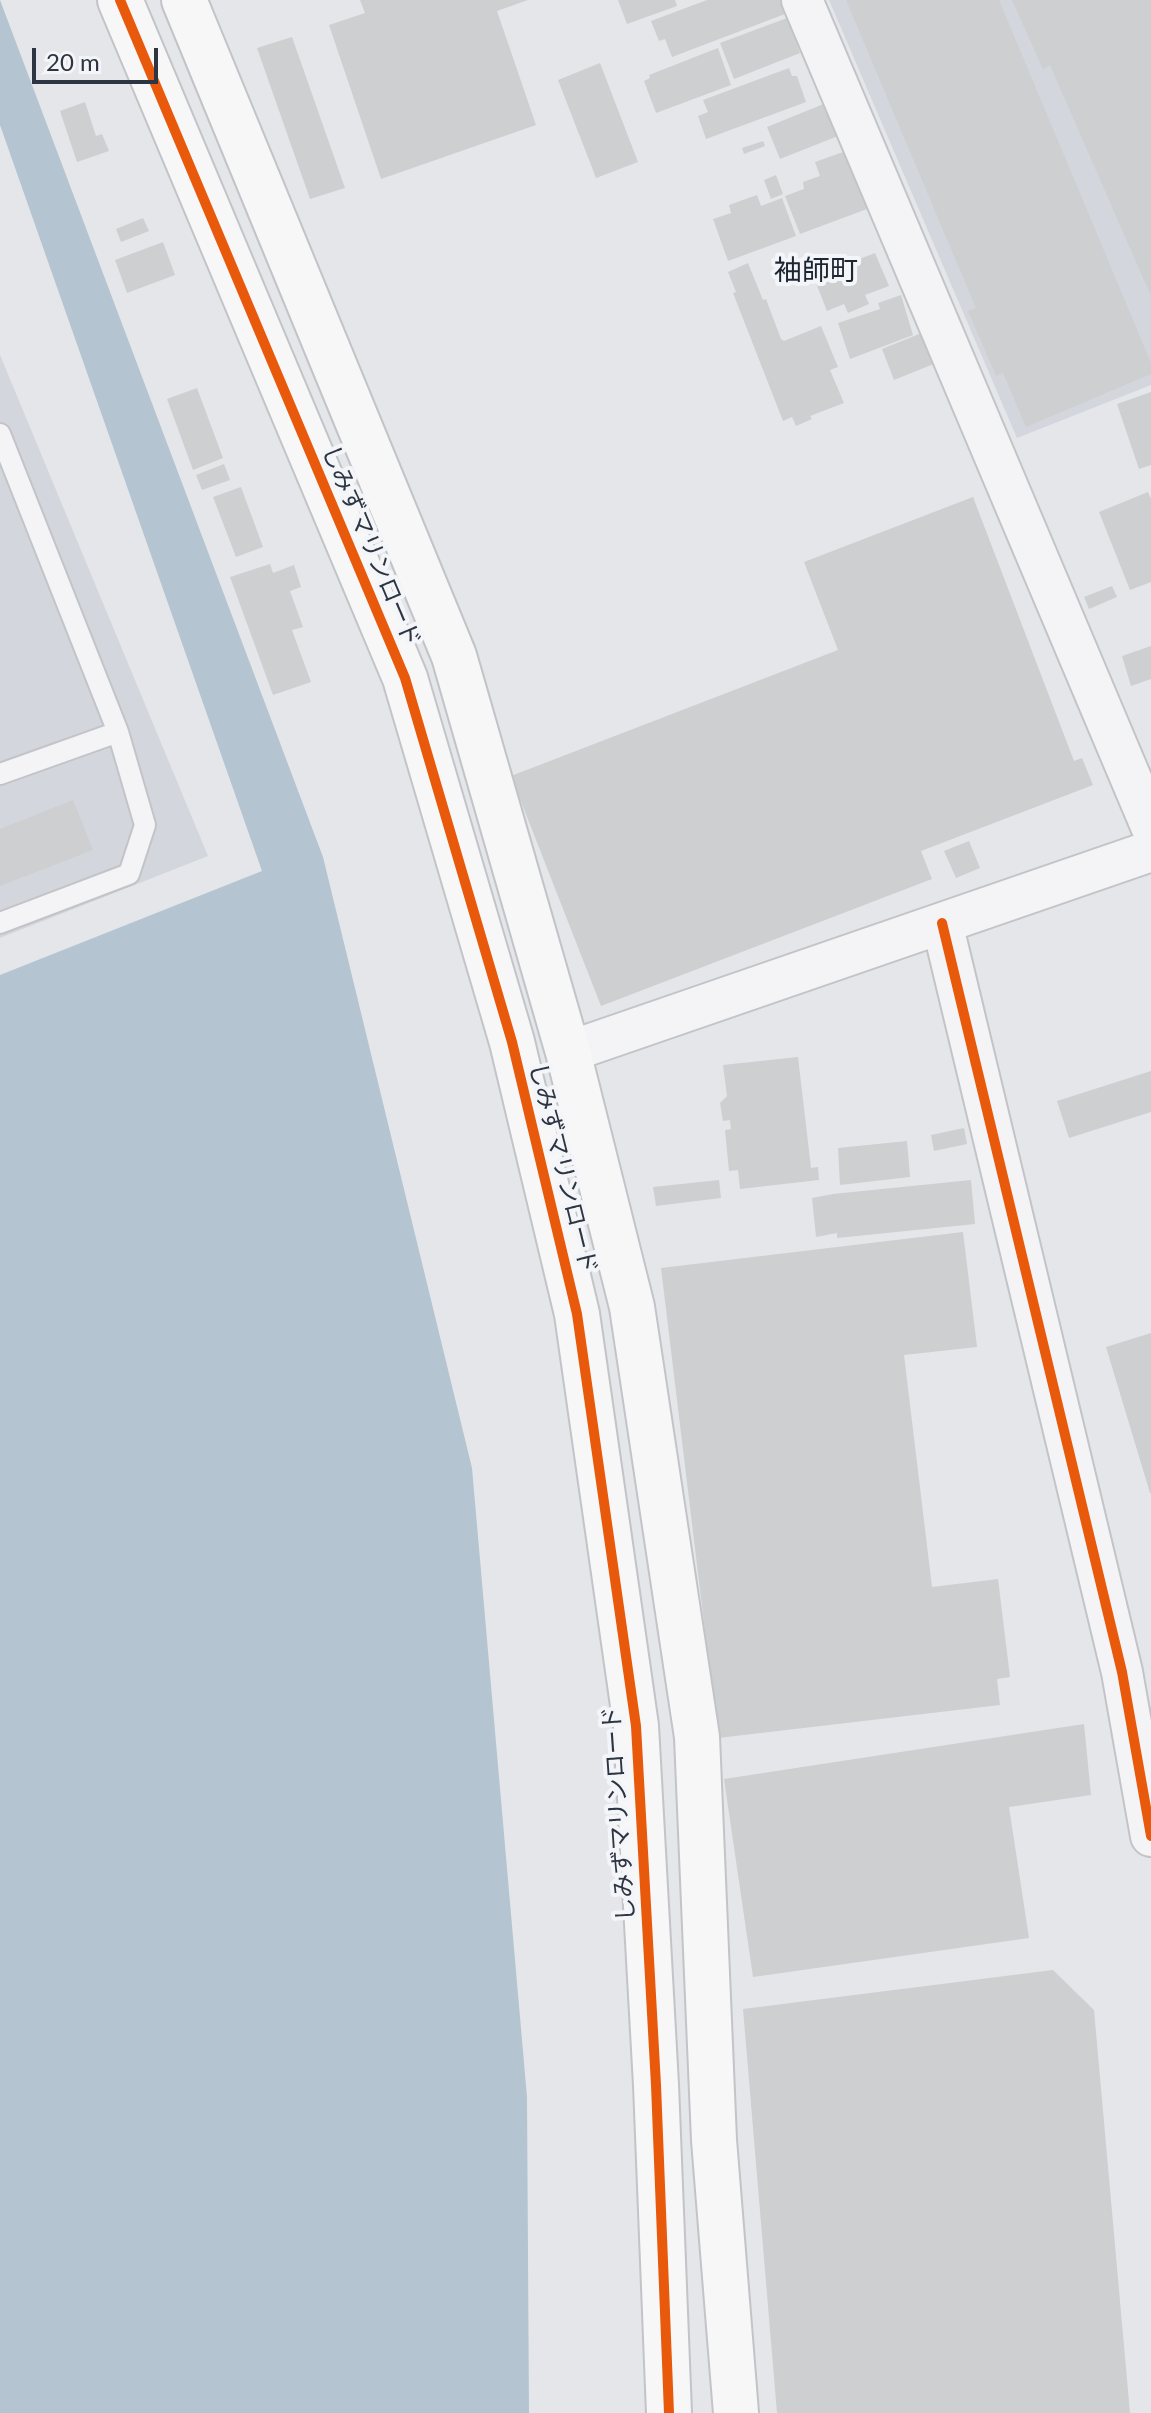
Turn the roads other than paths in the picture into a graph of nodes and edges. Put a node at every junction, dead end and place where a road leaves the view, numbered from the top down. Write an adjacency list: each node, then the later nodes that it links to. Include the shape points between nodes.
1 (120, 0): 13 (street, しみずマリンロード, via 405,678 512,1042 577,1314 636,1726)
2 (184, 0): 11 (street, しみずマリンロード, via 454,656)
3 (802, 0): 7 (street)
4 (0, 434): 5 (lane)
5 (118, 732): 6 (lane); 9 (lane, via 145,825 129,874)
6 (0, 774)
7 (1151, 826)
8 (1151, 851): 10 (street)
9 (0, 923)
10 (942, 923): 11 (street); 12 (street, via 1122,1672)
11 (568, 1052): 14 (street, しみずマリンロード, via 632,1307 697,1737 714,2140)
12 (1151, 1836)
13 (669, 2413)
14 (736, 2413)

